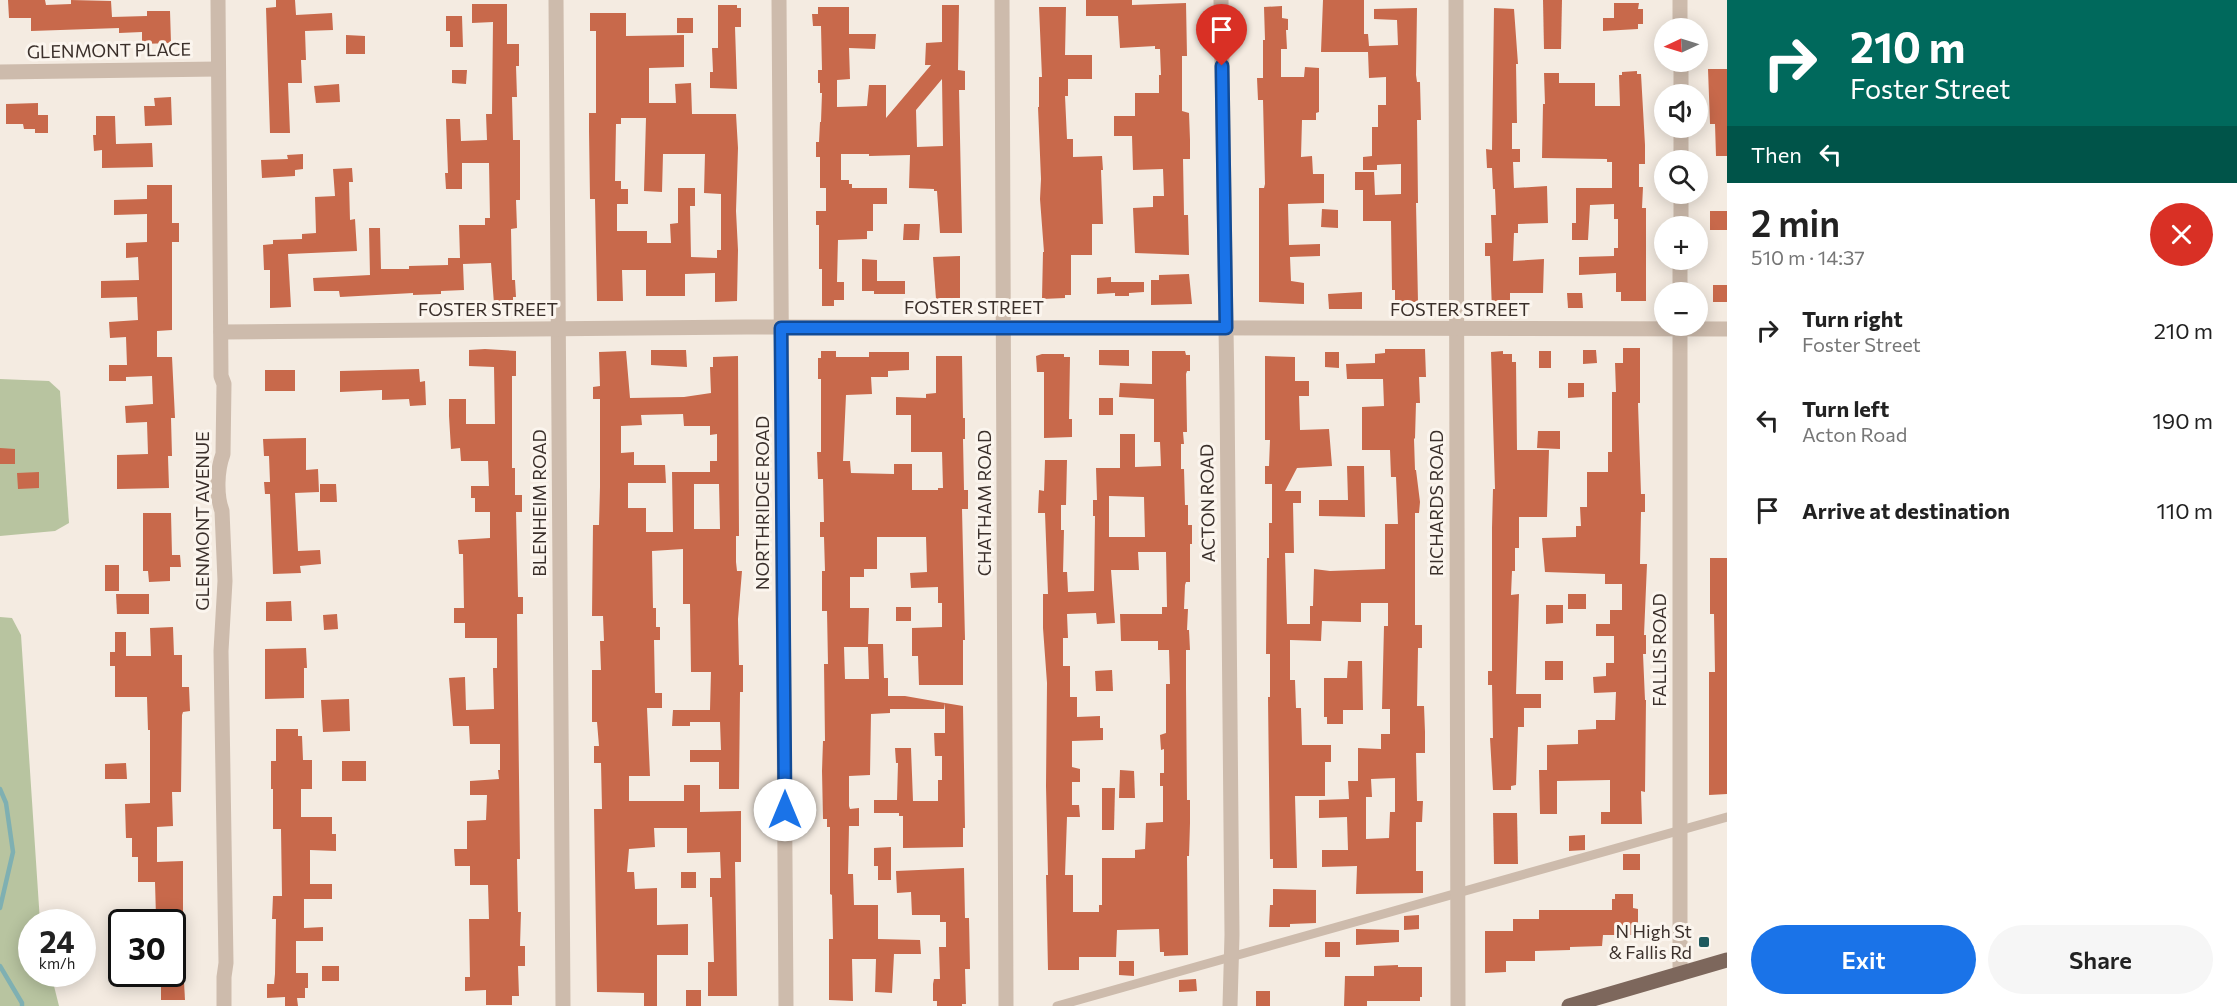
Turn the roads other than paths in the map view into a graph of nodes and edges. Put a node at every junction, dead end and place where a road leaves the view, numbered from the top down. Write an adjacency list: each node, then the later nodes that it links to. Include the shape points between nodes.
1 (218, 0): 9 (street, GLENMONT AVENUE)
2 (556, 0): 16 (street, BLENHEIM ROAD)
3 (779, 0): 12 (street, NORTHRIDGE ROAD)
4 (1002, 0): 13 (street, CHATHAM ROAD)
5 (1221, 0): 14 (street, ACTON ROAD)
6 (1456, 0): 17 (street, RICHARDS ROAD)
7 (1680, 0): 8 (street)
8 (1680, 18)
9 (218, 69): 10 (street, GLENMONT PLACE); 19 (street, GLENMONT AVENUE)
10 (0, 72)
11 (1654, 327): 17 (street, FOSTER STREET)
12 (781, 328): 13 (street, FOSTER STREET); 16 (street, FOSTER STREET); 29 (street, NORTHRIDGE ROAD)
13 (1003, 328): 14 (street, FOSTER STREET); 30 (street, CHATHAM ROAD)
14 (1226, 328): 17 (street, FOSTER STREET); 24 (street, ACTON ROAD)
15 (1708, 328): 18 (street, FOSTER STREET)
16 (558, 329): 19 (street, FOSTER STREET); 28 (street, BLENHEIM ROAD)
17 (1457, 329): 23 (street, RICHARDS ROAD)
18 (1727, 329)
19 (221, 332): 27 (street, GLENMONT AVENUE)
20 (1680, 336): 22 (street, FALLIS ROAD)
21 (1727, 817): 22 (lane)
22 (1680, 831): 23 (lane); 26 (street, FALLIS ROAD)
23 (1457, 894): 24 (lane); 33 (street, RICHARDS ROAD)
24 (1232, 957): 31 (lane); 32 (street, ACTON ROAD)
25 (1727, 960): 26 (main road)
26 (1680, 974): 34 (main road)
27 (224, 1006)
28 (562, 1006)
29 (786, 1006)
30 (1006, 1006)
31 (1057, 1006)
32 (1230, 1006)
33 (1458, 1006)
34 (1569, 1006)

